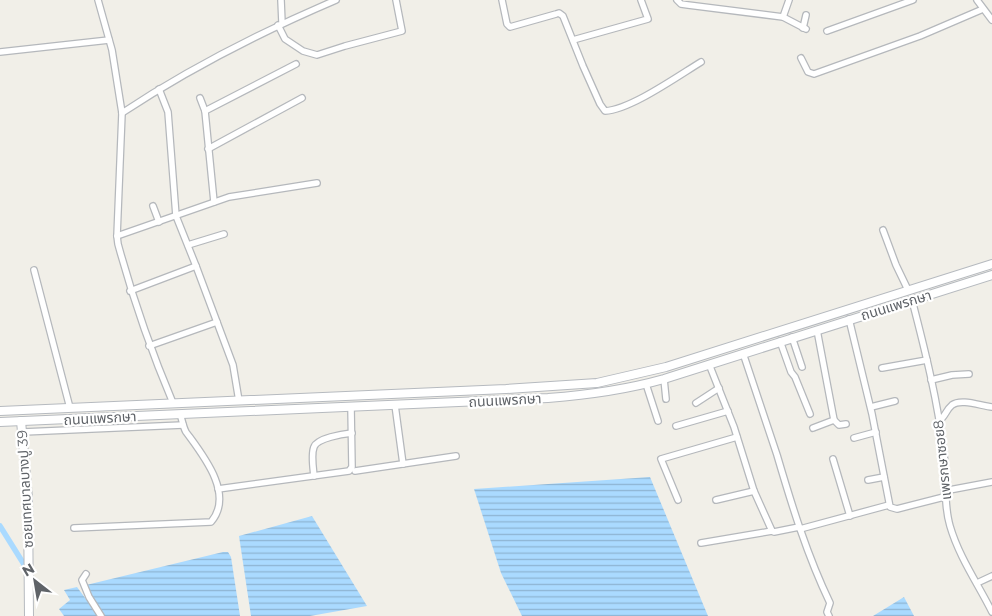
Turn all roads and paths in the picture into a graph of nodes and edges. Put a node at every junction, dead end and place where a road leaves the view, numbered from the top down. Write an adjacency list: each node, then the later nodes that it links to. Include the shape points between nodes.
1 (98, 0): 17 (street)
2 (281, 0): 15 (street)
3 (336, 0): 15 (street)
4 (396, 0): 15 (street, via 402,31 317,55 303,51 285,39)
5 (502, 0): 18 (street, via 508,26 559,13)
6 (641, 0): 18 (street, via 648,19)
7 (677, 0): 12 (street, via 688,5)
8 (913, 0): 16 (street)
9 (977, 0): 11 (street)
10 (788, 2): 12 (street)
11 (983, 9): 14 (street); 20 (street, via 957,22 814,74 808,72)
12 (783, 15): 13 (street, via 805,29)
13 (806, 15)
14 (991, 16)
15 (280, 24): 23 (street)
16 (827, 30)
17 (109, 40): 19 (street); 27 (street)
18 (573, 40): 21 (street, via 605,111 632,103)
19 (0, 52)
20 (801, 58)
21 (701, 62)
22 (296, 64): 26 (street)
23 (160, 89): 27 (street); 32 (street, via 168,112)
24 (200, 98): 26 (street)
25 (302, 98): 28 (street)
26 (205, 110): 28 (street)
27 (122, 113): 36 (street)
28 (208, 149): 30 (street)
29 (317, 183): 30 (street)
30 (214, 202): 32 (street)
31 (153, 206): 33 (street)
32 (176, 216): 33 (street); 37 (street)
33 (159, 222): 36 (street)
34 (883, 230): 42 (street)
35 (224, 234): 37 (street)
36 (117, 236): 43 (street)
37 (188, 245): 39 (street)
38 (992, 264): 42 (main road, ถนนแพรกษา)
39 (196, 266): 43 (street); 46 (street)
40 (34, 270): 72 (street)
41 (992, 275): 44 (main road, ถนนแพรกษา)
42 (908, 290): 61 (main road, ถนนแพรกษา, via 666,367 608,380 556,386)
43 (130, 291): 50 (street)
44 (912, 300): 45 (main road, ถนนแพรกษา); 52 (street, แพรกษาซอย8)
45 (849, 320): 47 (main road, ถนนแพรกษา); 70 (street)
46 (218, 322): 50 (street); 63 (street, via 233,365)
47 (817, 330): 48 (main road, ถนนแพรกษา); 77 (street)
48 (792, 337): 49 (main road, ถนนแพรกษา); 54 (street)
49 (780, 341): 51 (main road, ถนนแพรกษา); 76 (street, via 790,372 796,377)
50 (149, 346): 66 (street)
51 (742, 353): 53 (main road, ถนนแพรกษา); 107 (street)
52 (927, 360): 55 (street); 58 (street, แพรกษาซอย8)
53 (709, 364): 57 (main road, ถนนแพรกษา); 60 (street)
54 (802, 367)
55 (882, 368)
56 (969, 374): 58 (street)
57 (664, 379): 59 (main road, ถนนแพรกษา); 62 (street)
58 (931, 380): 80 (street, แพรกษาซอย8)
59 (646, 384): 67 (main road, ถนนแพรกษา, via 566,397); 79 (street)
60 (719, 388): 65 (street); 74 (street)
61 (337, 396): 63 (main road, ถนนแพรกษา); 68 (main road)
62 (666, 399)
63 (239, 400): 66 (main road, ถนนแพรกษา)
64 (895, 401): 70 (street)
65 (696, 403)
66 (173, 404): 72 (main road, ถนนแพรกษา)
67 (395, 405): 69 (main road, ถนนแพรกษา); 93 (street)
68 (338, 407): 69 (main road, ถนนแพรกษา); 75 (main road, ถนนแพรกษา)
69 (351, 407): 88 (street)
70 (871, 407): 87 (street)
71 (992, 407): 80 (street, via 957,403)
72 (70, 408): 73 (main road, ถนนแพรกษา)
73 (0, 411)
74 (728, 411): 84 (street); 89 (street)
75 (180, 414): 78 (main road, ถนนแพรกษา); 83 (street)
76 (810, 414)
77 (834, 420): 82 (street, via 839,425); 85 (street)
78 (21, 421): 81 (main road, ถนนแพรกษา); 86 (main road, ซอยเทศบาลบางปู 39)
79 (658, 421)
80 (938, 421): 101 (street, แพรกษาซอย8, via 944,455)
81 (0, 422)
82 (846, 424)
83 (183, 425): 86 (street); 99 (street, via 212,468)
84 (676, 426)
85 (813, 428)
86 (23, 432): 114 (main road, ซอยเทศบาลบางปู 39, via 28,498)
87 (876, 432): 90 (street); 96 (street)
88 (352, 433): 95 (street, via 316,444 313,448); 95 (street, via 352,467 349,471)
89 (737, 438): 100 (street); 102 (street, via 661,459)
90 (854, 438)
91 (456, 456): 93 (street)
92 (833, 459): 105 (street)
93 (402, 464): 94 (street)
94 (355, 471)
95 (314, 476): 99 (street)
96 (884, 477): 97 (street); 104 (street)
97 (868, 480)
98 (992, 482): 101 (street)
99 (218, 489): 106 (street, via 218,508 214,518 207,523)
100 (754, 491): 103 (street); 108 (street)
101 (944, 494): 104 (street, via 897,509); 112 (street, แพรกษาซอย8, via 955,540)
102 (678, 500)
103 (716, 500)
104 (889, 505): 105 (street)
105 (850, 516): 107 (street)
106 (74, 528)
107 (800, 528): 108 (street); 116 (street, via 830,603)
108 (772, 531): 109 (street)
109 (701, 544)
110 (86, 574): 115 (street, via 82,580)
111 (992, 576): 112 (street)
112 (977, 583): 113 (street, แพรกษาซอย8)
113 (992, 612)
114 (29, 616)
115 (100, 616)
116 (829, 616)

